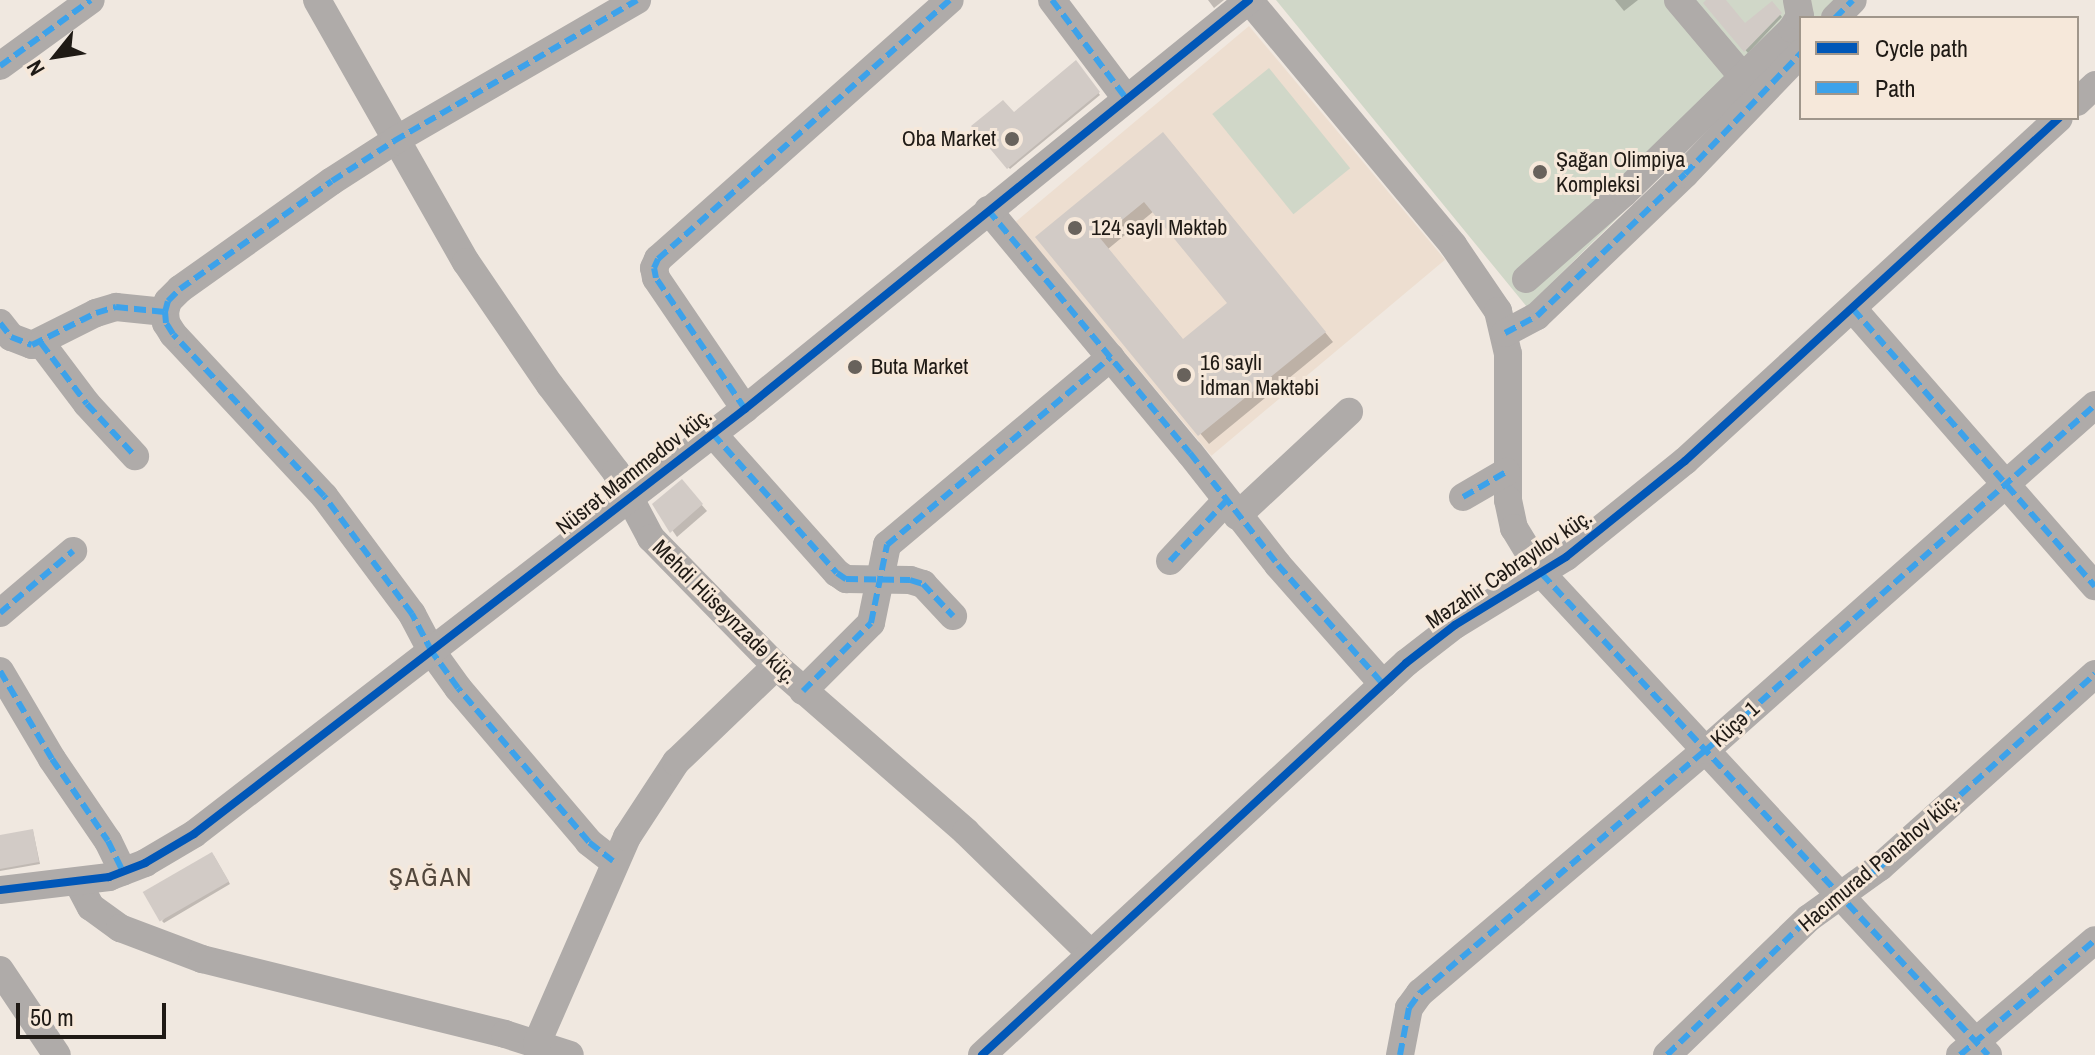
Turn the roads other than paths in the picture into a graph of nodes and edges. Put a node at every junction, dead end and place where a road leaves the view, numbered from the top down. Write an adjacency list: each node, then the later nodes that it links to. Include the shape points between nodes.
1 (91, 0): 12 (street)
2 (317, 0): 18 (street, Mehdi Hüseynzadə küç.)
3 (637, 0): 18 (street)
4 (950, 0): 28 (street, via 658,259 656,278)
5 (1052, 0): 15 (street)
6 (1249, 0): 15 (street, Nüsrət Məmmədov küç.); 23 (street, via 1453,245 1485,287)
7 (1678, 0): 13 (street)
8 (1853, 0): 9 (street)
9 (1837, 16)
10 (1799, 18): 13 (street)
11 (1799, 55): 23 (street, via 1537,316)
12 (0, 66)
13 (1743, 77): 20 (street)
14 (2095, 85): 16 (street)
15 (1125, 97): 19 (street, Nüsrət Məmmədov küç.)
16 (2079, 100)
17 (2057, 120): 21 (street, Məzahir Cəbrayılov küç.)
18 (394, 141): 22 (street, via 180,289); 34 (street, Mehdi Hüseynzadə küç., via 466,262)
19 (988, 210): 26 (street); 28 (street, Nüsrət Məmmədov küç.)
20 (1526, 279)
21 (1853, 309): 33 (street); 39 (street, Məzahir Cəbrayılov küç., via 1685,461)
22 (165, 312): 25 (street, via 116,307); 44 (street, via 173,334 324,496 412,614)
23 (1505, 333): 32 (street)
24 (4, 334): 25 (street, via 32,345)
25 (41, 343): 31 (street)
26 (1111, 357): 36 (street); 40 (street, via 894,538 883,557)
27 (2095, 405): 33 (street, Küçə 1)
28 (745, 409): 30 (street, Nüsrət Məmmədov küç.)
29 (1349, 412): 36 (street)
30 (713, 434): 34 (street, Nüsrət Məmmədov küç.); 40 (street, via 837,573 846,579)
31 (135, 456)
32 (1506, 472): 35 (street); 39 (street, via 1514,528)
33 (2005, 483): 41 (street); 50 (street, Küçə 1)
34 (629, 496): 44 (street, Nüsrət Məmmədov küç.); 45 (street, Mehdi Hüseynzadə küç., via 651,538)
35 (1463, 497)
36 (1232, 509): 38 (street); 48 (street)
37 (73, 551): 42 (street)
38 (1170, 561)
39 (1542, 574): 48 (street, Məzahir Cəbrayılov küç., via 1455,625); 50 (street)
40 (879, 581): 43 (street, via 923,584); 49 (street, via 871,623)
41 (2095, 586)
42 (0, 613)
43 (953, 616)
44 (432, 652): 51 (street, via 589,842); 52 (street, Nüsrət Məmmədov küç., via 194,834)
45 (776, 666): 49 (street, Mehdi Hüseynzadə küç.); 51 (street, via 676,762)
46 (0, 671): 52 (street)
47 (2095, 674): 55 (street, Hacımurad Pənahov küç., via 1880,867)
48 (1383, 684): 57 (street, Məzahir Cəbrayılov küç.)
49 (803, 691): 57 (street, Mehdi Hüseynzadə küç., via 966,832)
50 (1706, 750): 55 (street); 64 (street, Küçə 1, via 1420,993 1409,1008)
51 (613, 861): 59 (street)
52 (123, 872): 53 (street, Nüsrət Məmmədov küç.)
53 (78, 883): 54 (street, Nüsrət Məmmədov küç.); 59 (street, via 102,917 172,948)
54 (0, 890)
55 (1840, 896): 60 (street); 65 (street, Hacımurad Pənahov küç., via 1809,918)
56 (2095, 940): 60 (street)
57 (1090, 953): 63 (street, Məzahir Cəbrayılov küç.)
58 (0, 970): 61 (street)
59 (537, 1043): 62 (street)
60 (1974, 1050)
61 (57, 1055)
62 (570, 1055)
63 (982, 1055)
64 (1400, 1055)
65 (1667, 1055)

